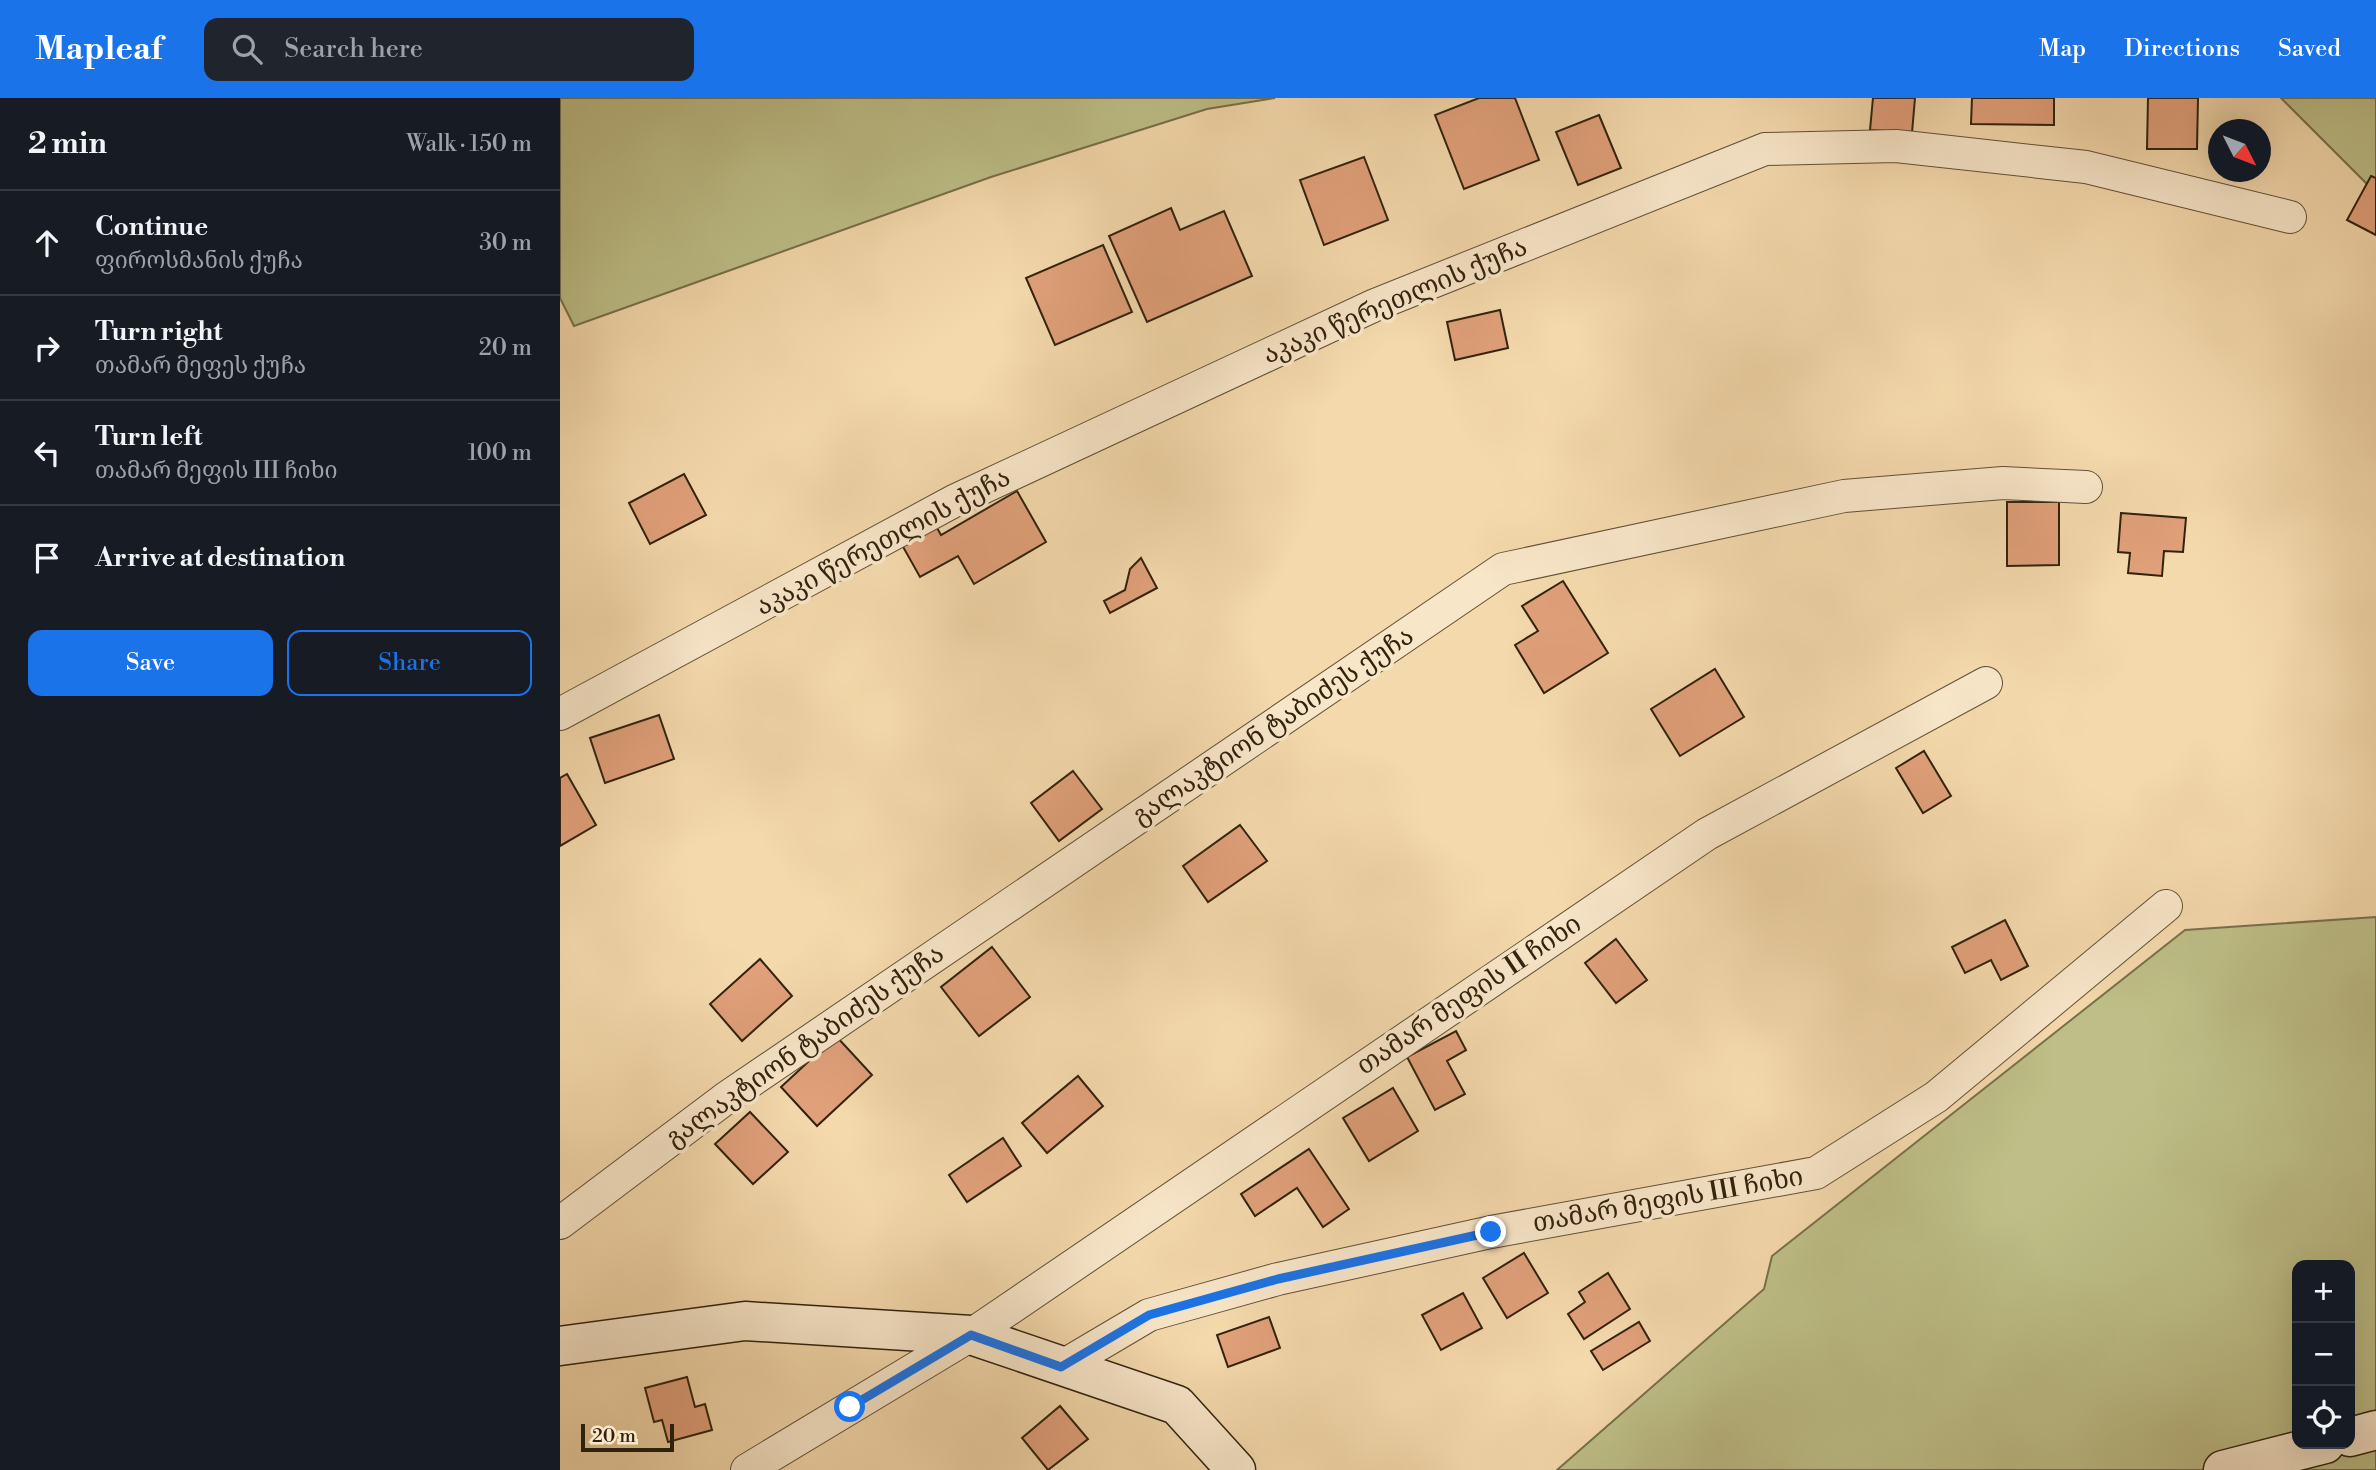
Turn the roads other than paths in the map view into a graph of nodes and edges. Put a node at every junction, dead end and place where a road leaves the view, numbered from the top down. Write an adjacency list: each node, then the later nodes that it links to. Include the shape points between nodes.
1 (2290, 217): 4 (street, აკაკი წერეთლის ქუჩა, via 2086,167 1896,146 1765,149 1376,305 954,501)
2 (2086, 488): 6 (street, გალაკტიონ ტაბიძეს ქუჩა, via 2003,483 1844,496 1503,569 726,1098)
3 (1986, 683): 7 (street, თამარ მეფის II ჩიხი, via 1707,834)
4 (560, 714)
5 (2166, 906): 9 (street, თამარ მეფის III ჩიხი, via 1936,1097 1816,1173 1491,1232 1278,1279 1149,1315)
6 (560, 1223)
7 (971, 1335): 8 (street, via 745,1321); 9 (street); 13 (street, თამარ მეფის II ჩიხი)
8 (560, 1346)
9 (1061, 1367): 14 (street, via 1177,1405)
10 (2376, 1430): 11 (street)
11 (2355, 1436)
12 (2306, 1449): 15 (street)
13 (747, 1470)
14 (1236, 1470)
15 (2224, 1470)

